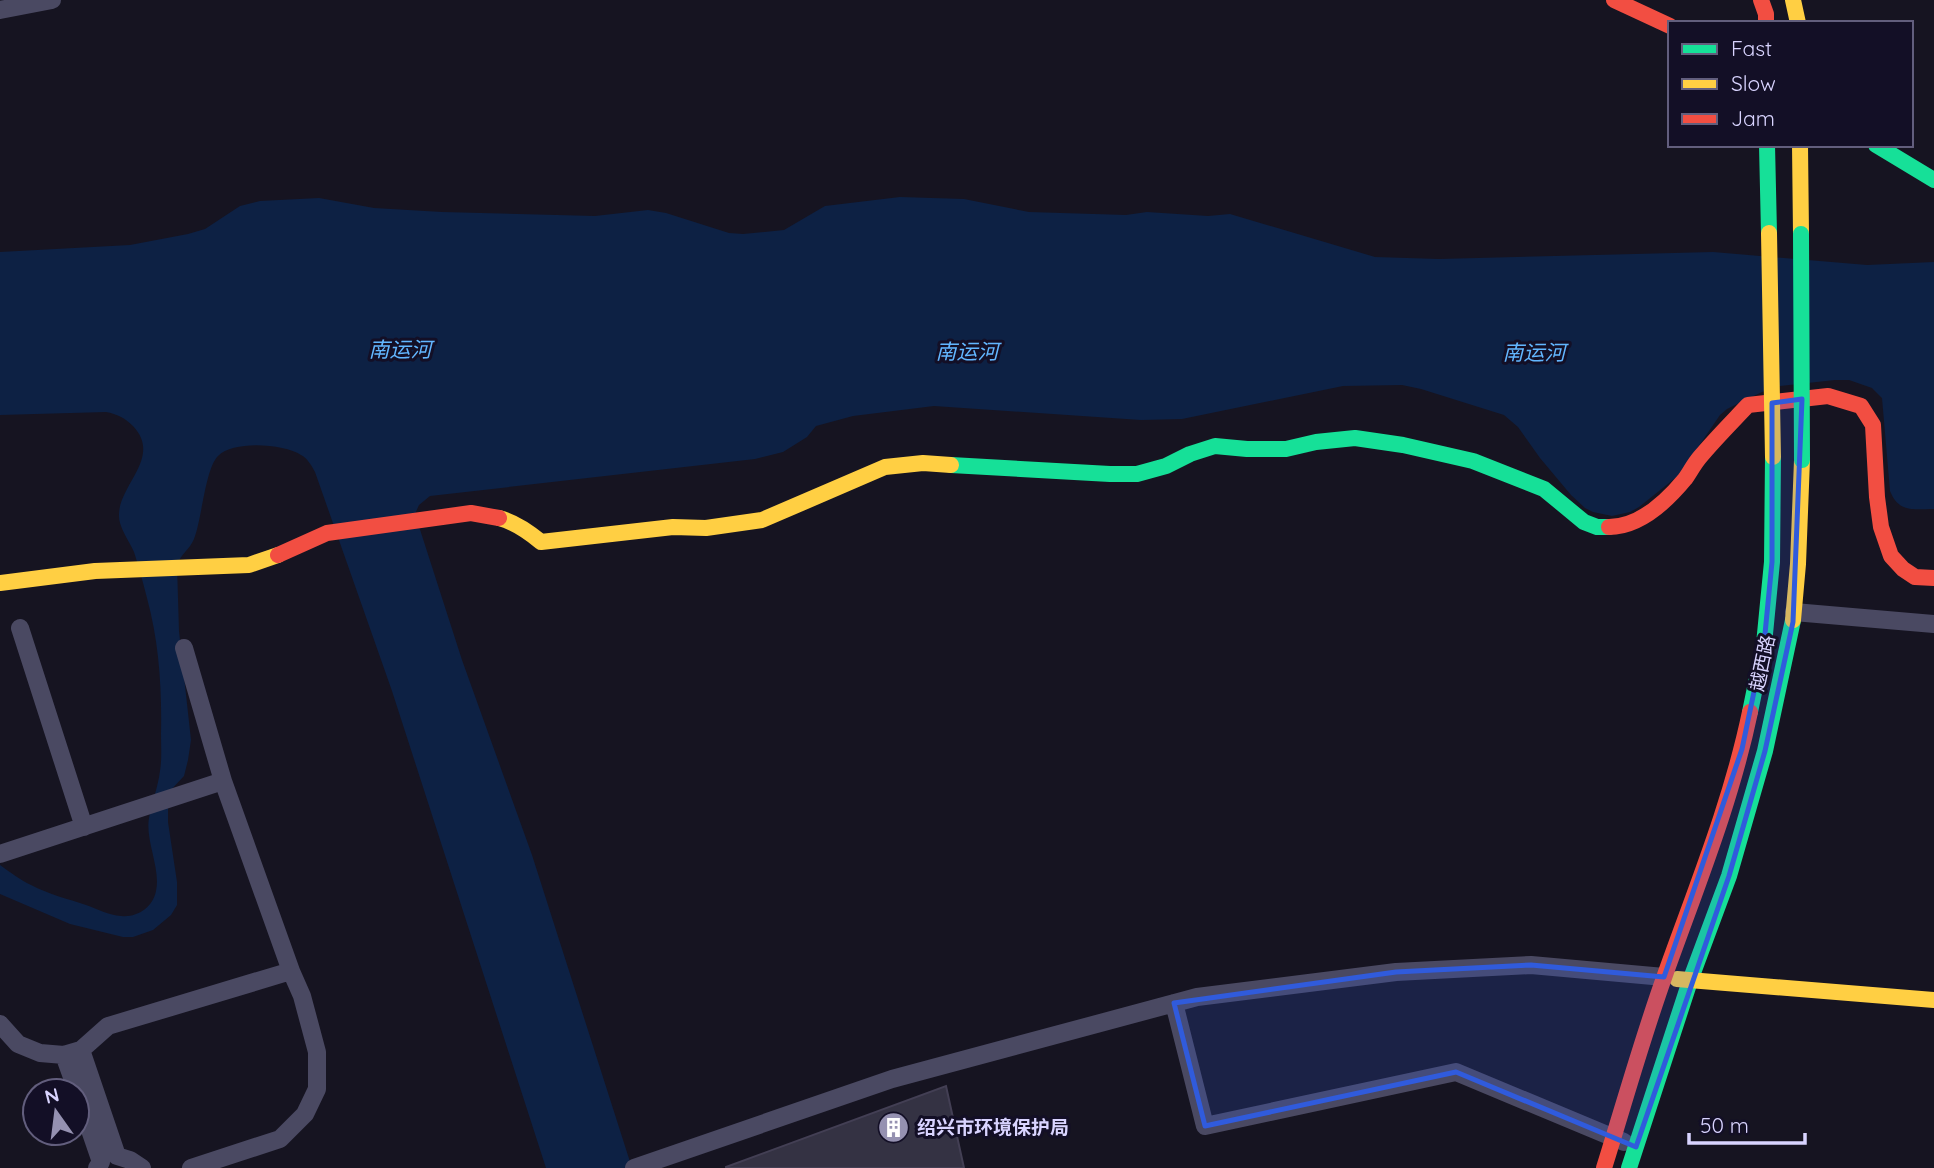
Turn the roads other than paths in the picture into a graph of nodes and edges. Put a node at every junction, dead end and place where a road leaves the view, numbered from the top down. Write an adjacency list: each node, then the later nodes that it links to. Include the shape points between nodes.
1 (52, 0): 5 (street)
2 (1614, 0): 8 (street)
3 (1761, 0): 6 (street)
4 (1793, 0): 7 (street)
5 (0, 10)
6 (1766, 21)
7 (1798, 21)
8 (1668, 25)
9 (1767, 147): 23 (street, 越西路, bridge, via 1773,457 1772,562 1765,630 1745,736 1703,874)
10 (1800, 147): 15 (street, 越西路, bridge, via 1802,460)
11 (1879, 147): 12 (street)
12 (1934, 180)
13 (1934, 578): 14 (street, via 1915,577 1891,556 1877,497 1874,425 1861,406 1828,396 1748,405 1664,501 1644,518 1616,527 1584,522 1544,489 1473,461 1355,439 1286,449 1215,446 1137,474 923,463 885,467 762,520 706,528 673,527 541,542 506,520 471,513 327,533 249,565 95,571)
14 (0, 583)
15 (1794, 612): 16 (street); 24 (street, 越西路, via 1765,751 1729,876)
16 (1934, 624)
17 (20, 628): 20 (street)
18 (184, 648): 19 (street)
19 (223, 781): 20 (street); 22 (street)
20 (83, 827): 21 (street)
21 (0, 854)
22 (291, 971): 28 (street, via 107,1026); 36 (street, via 317,1052 317,1089 305,1114 281,1139)
23 (1664, 977): 24 (street); 26 (street, via 1518,965 1396,972); 31 (street, 越西路)
24 (1690, 981): 25 (street); 32 (street, 越西路)
25 (1934, 1000)
26 (1174, 1003): 31 (street, via 1205,1126 1456,1072); 34 (street, via 892,1079)
27 (0, 1024): 28 (street, via 18,1044 40,1053)
28 (73, 1052): 29 (street); 33 (street)
29 (76, 1077)
30 (91, 1127): 33 (street)
31 (1614, 1138): 32 (street); 37 (street, 越西路)
32 (1636, 1147): 38 (street, 越西路)
33 (105, 1162): 35 (street, via 130,1160)
34 (641, 1166)
35 (142, 1168)
36 (191, 1168)
37 (1604, 1168)
38 (1629, 1168)

